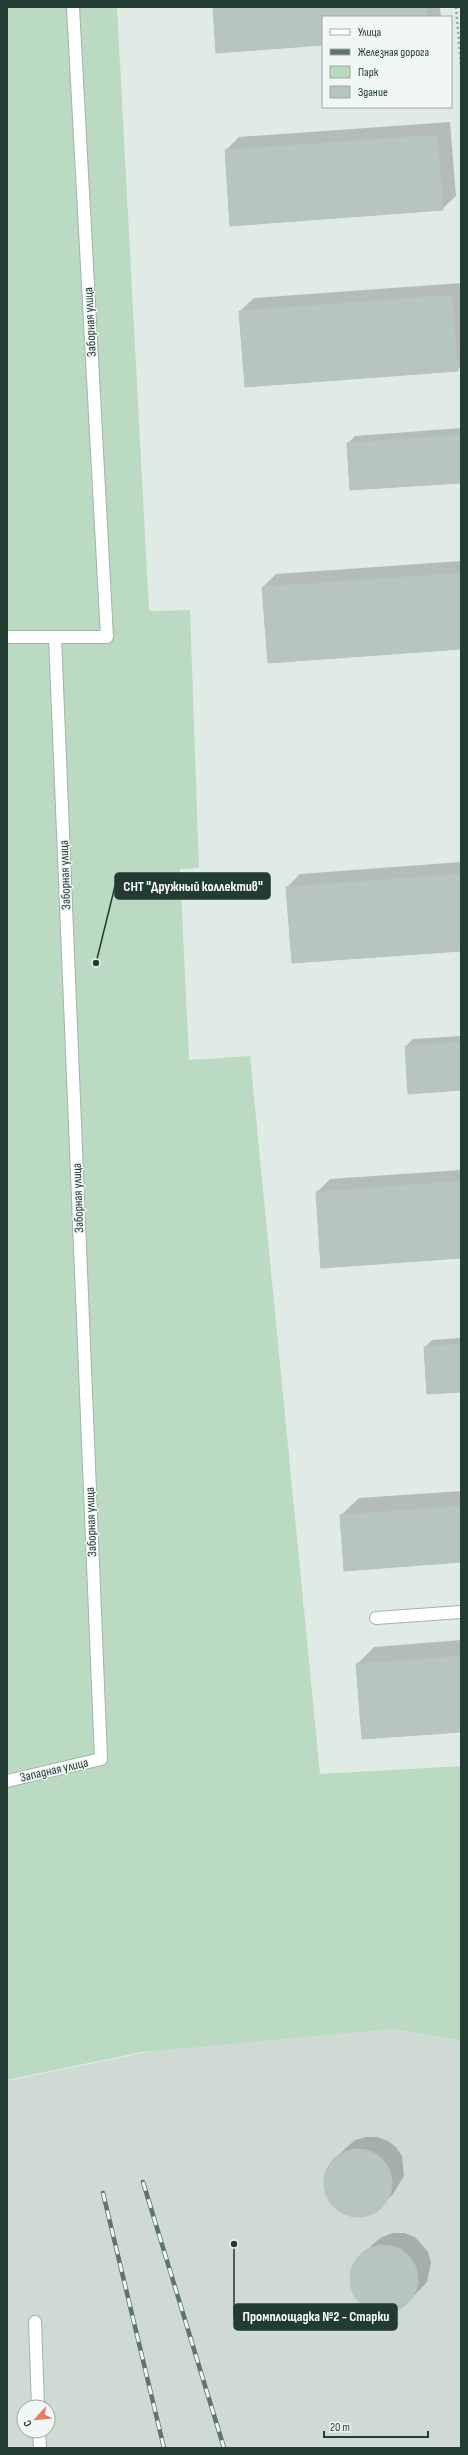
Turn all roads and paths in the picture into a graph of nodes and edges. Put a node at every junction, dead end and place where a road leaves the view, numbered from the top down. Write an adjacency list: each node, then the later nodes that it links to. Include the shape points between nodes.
1 (73, 7): 5 (street, Заборная улица, via 107,637)
2 (456, 7): 3 (path)
3 (461, 65)
4 (7, 637): 5 (street)
5 (55, 637): 8 (street, Заборная улица)
6 (461, 1612): 7 (street)
7 (376, 1618)
8 (101, 1760): 9 (street, Западная улица)
9 (7, 1781)
10 (35, 2322): 11 (street)
11 (38, 2399)

